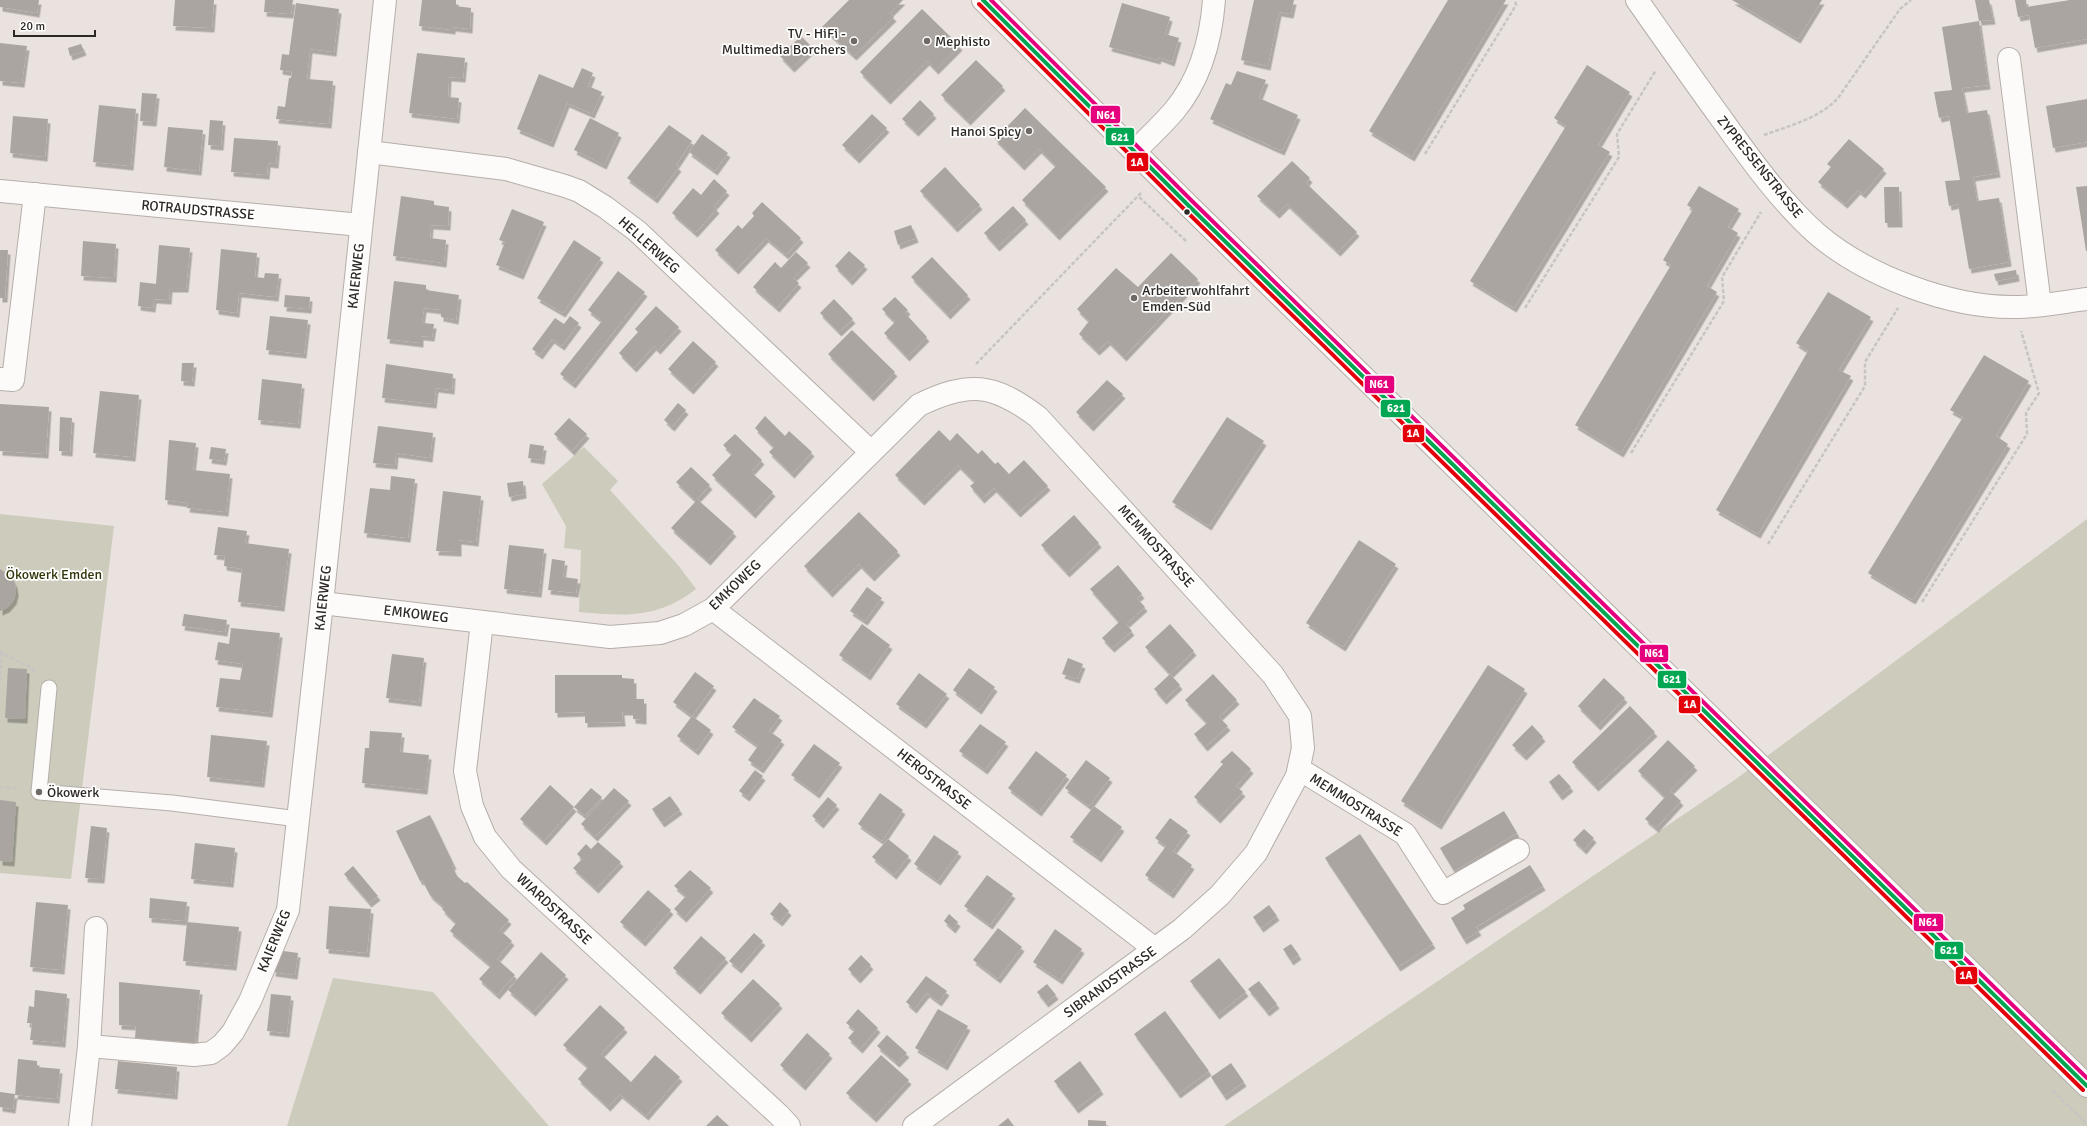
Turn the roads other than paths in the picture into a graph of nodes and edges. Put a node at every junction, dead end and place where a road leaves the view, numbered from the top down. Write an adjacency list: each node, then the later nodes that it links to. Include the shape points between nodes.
1 (385, 0): 7 (street, KAIERWEG)
2 (983, 0): 6 (street)
3 (1214, 0): 6 (street, via 1213,16 1202,63 1194,82 1174,111)
4 (1636, 0): 12 (street, ZYPRESSENSTRASSE, via 1775,190 1818,234 1845,255 1910,287 1943,297 1985,305)
5 (2009, 60): 12 (street)
6 (1135, 151): 27 (street)
7 (369, 152): 10 (street, KAIERWEG); 15 (street, HELLERWEG, via 506,169 579,191 637,231)
8 (0, 191): 9 (street, ROTRAUDSTRASSE)
9 (35, 194): 10 (street, ROTRAUDSTRASSE); 13 (street, via 13,380)
10 (362, 225): 16 (street, KAIERWEG)
11 (2087, 299): 12 (street, ZYPRESSENSTRASSE)
12 (2040, 306)
13 (0, 379)
14 (945, 393): 15 (street, EMKOWEG, via 918,405); 20 (street, MEMMOSTRASSE, via 971,388 997,392 1022,404 1038,417 1273,675 1300,716 1303,748)
15 (870, 451): 17 (street, EMKOWEG)
16 (322, 603): 18 (street, EMKOWEG); 22 (street, KAIERWEG)
17 (713, 609): 18 (street, EMKOWEG, via 684,625 660,633 610,637); 25 (street, HEROSTRASSE)
18 (482, 622): 29 (street, WIARDSTRASSE, via 465,771 472,806 485,837 511,869)
19 (49, 688): 22 (lane, via 39,792 172,803)
20 (1299, 769): 21 (street, MEMMOSTRASSE); 23 (street, MEMMOSTRASSE, via 1405,834 1443,893)
21 (1279, 811): 25 (street, SIBRANDSTRASSE, via 1256,853 1220,895)
22 (298, 819): 26 (street, KAIERWEG, via 288,910 250,1001 233,1032 222,1045 211,1053 194,1055)
23 (1518, 850)
24 (96, 928): 26 (street)
25 (1155, 949): 30 (street, SIBRANDSTRASSE)
26 (88, 1046): 28 (street)
27 (2087, 1086)
28 (80, 1126)
29 (788, 1126)
30 (914, 1126)

